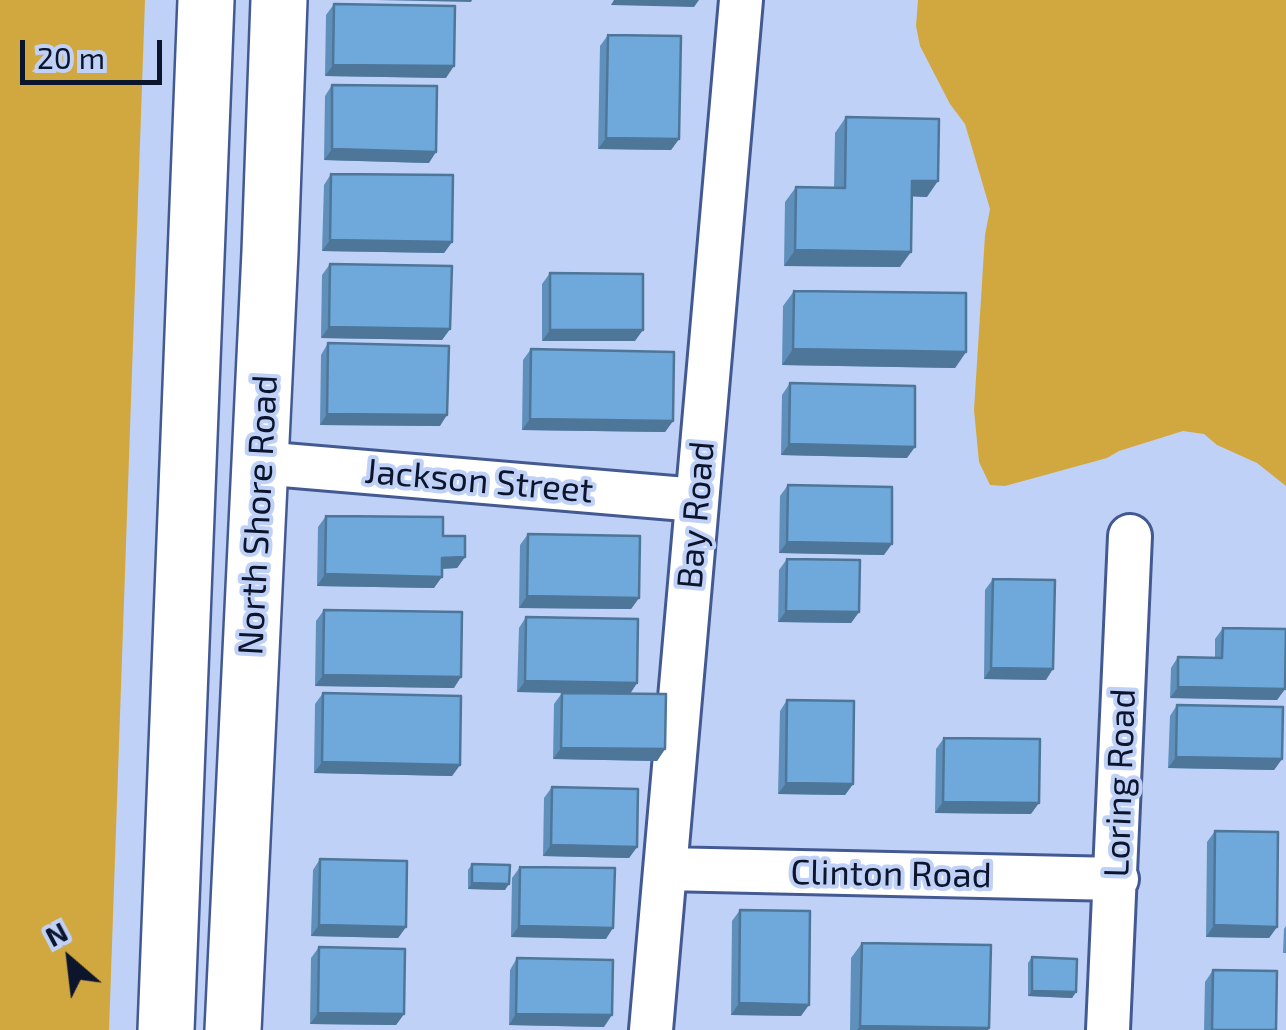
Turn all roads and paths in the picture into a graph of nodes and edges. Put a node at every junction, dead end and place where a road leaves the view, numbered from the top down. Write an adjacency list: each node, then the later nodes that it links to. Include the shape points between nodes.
1 (206, 0): 9 (highway, North Shore Road)
2 (279, 0): 4 (highway, North Shore Road)
3 (741, 0): 5 (street, Bay Road)
4 (260, 463): 5 (street, Jackson Street); 10 (highway, North Shore Road)
5 (697, 500): 7 (street, Bay Road)
6 (1130, 536): 8 (street, Loring Road)
7 (665, 869): 8 (street, Clinton Road); 11 (street, Bay Road)
8 (1116, 880): 12 (street, Loring Road)
9 (166, 1030)
10 (232, 1030)
11 (651, 1030)
12 (1108, 1030)

